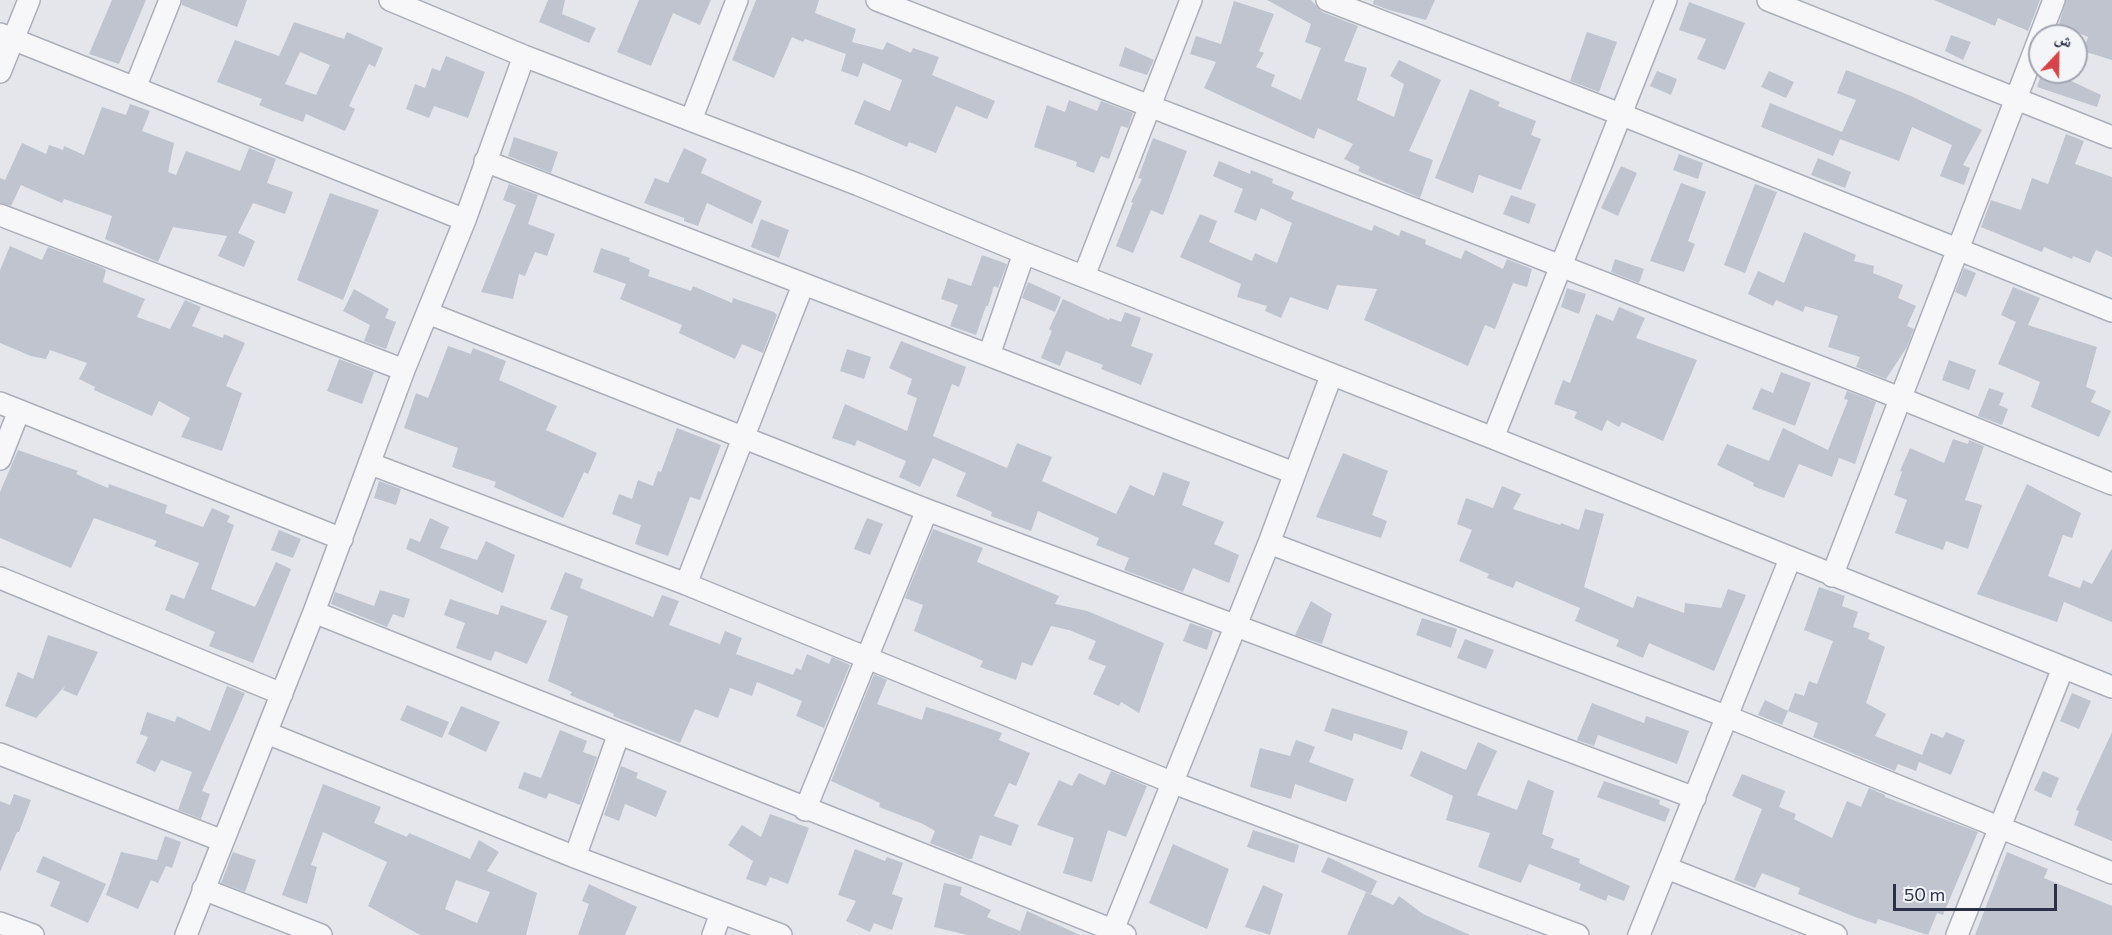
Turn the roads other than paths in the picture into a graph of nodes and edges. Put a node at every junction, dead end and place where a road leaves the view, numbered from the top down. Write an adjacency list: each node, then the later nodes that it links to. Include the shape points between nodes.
1 (29, 0): 11 (street)
2 (170, 0): 14 (street)
3 (390, 0): 12 (street)
4 (737, 0): 18 (street)
5 (877, 0): 16 (street)
6 (1191, 0): 16 (street)
7 (1327, 0): 17 (street)
8 (1666, 0): 17 (street)
9 (1768, 0): 15 (street)
10 (2054, 0): 15 (street)
11 (7, 36): 13 (street); 14 (street)
12 (524, 56): 18 (street); 20 (street)
13 (0, 72)
14 (135, 88): 22 (street)
15 (2015, 99): 19 (street); 23 (street)
16 (1149, 107): 25 (street); 26 (street)
17 (1620, 114): 23 (street); 25 (street)
18 (691, 120): 24 (street)
19 (2112, 137)
20 (485, 161): 22 (street); 27 (street)
21 (0, 215): 31 (street)
22 (465, 220): 29 (street)
23 (1957, 249): 28 (street); 33 (street)
24 (1024, 253): 26 (street); 30 (street)
25 (1560, 266): 33 (street); 36 (street)
26 (1083, 276): 32 (street)
27 (803, 285): 30 (street); 35 (street)
28 (2112, 311)
29 (428, 313): 31 (street); 35 (street)
30 (988, 356): 39 (street)
31 (404, 370): 38 (street)
32 (1331, 376): 36 (street); 39 (street)
33 (1900, 398): 40 (street); 45 (street)
34 (10, 407): 37 (street); 42 (street)
35 (743, 436): 41 (street); 47 (street)
36 (1493, 438): 44 (street)
37 (0, 459)
38 (371, 464): 42 (street); 47 (street)
39 (1294, 472): 43 (street)
40 (2112, 484)
41 (927, 510): 49 (street); 50 (street)
42 (342, 539): 48 (street)
43 (1269, 543): 49 (street); 54 (street)
44 (1790, 559): 45 (street); 54 (street)
45 (1832, 576): 51 (street)
46 (0, 578): 53 (street)
47 (686, 584): 50 (street)
48 (314, 612): 53 (street); 56 (street)
49 (1236, 624): 58 (street); 59 (street)
50 (868, 657): 58 (street); 60 (street)
51 (2062, 668): 52 (street); 61 (street)
52 (2112, 687)
53 (282, 694): 55 (street)
54 (1728, 717): 59 (street); 61 (street)
55 (267, 733): 62 (street); 63 (street)
56 (618, 736): 60 (street); 63 (street)
57 (0, 753): 62 (street)
58 (1171, 782): 69 (street); 75 (street)
59 (1695, 798): 64 (street)
60 (805, 810): 69 (street)
61 (1999, 827): 65 (street); 78 (street)
62 (223, 841): 66 (street)
63 (575, 857): 67 (street)
64 (1667, 867): 76 (street); 77 (street)
65 (2112, 873)
66 (203, 889): 71 (street); 72 (street)
67 (721, 913): 73 (street); 74 (street)
68 (0, 922): 70 (street)
69 (1116, 933)
70 (33, 935)
71 (186, 935)
72 (321, 935)
73 (713, 935)
74 (781, 935)
75 (1578, 935)
76 (1639, 935)
77 (1836, 935)
78 (1957, 935)

